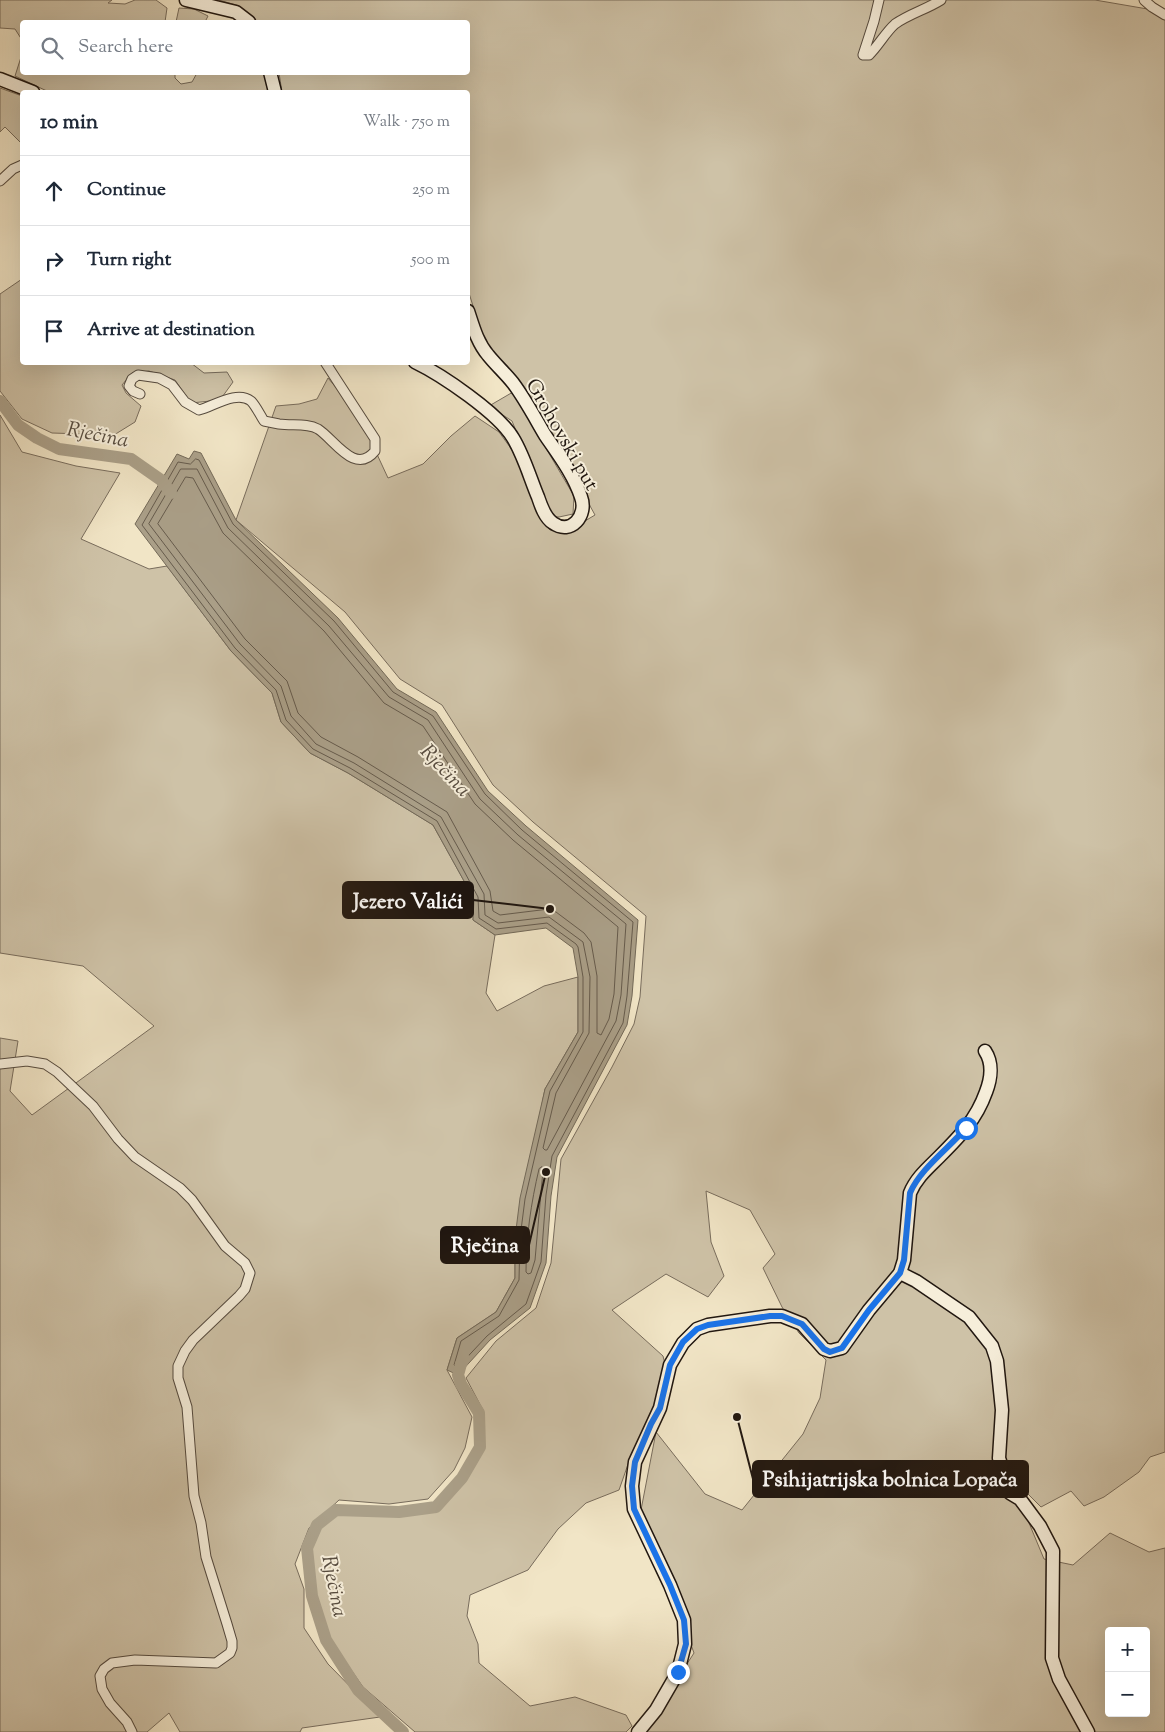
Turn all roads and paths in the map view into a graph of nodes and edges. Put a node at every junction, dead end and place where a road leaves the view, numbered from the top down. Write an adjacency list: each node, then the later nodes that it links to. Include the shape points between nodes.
1 (186, 0): 6 (main road, via 236,12)
2 (879, 0): 3 (street, via 863,55 869,55 898,22)
3 (941, 0)
4 (1144, 0): 5 (street)
5 (1165, 15)
6 (247, 20)
7 (271, 75): 10 (main road)
8 (0, 80): 9 (main road)
9 (28, 90)
10 (275, 90)
11 (20, 167): 12 (street)
12 (0, 181)
13 (470, 317): 15 (main road, Grohovski put, via 484,349 515,386 576,485 584,504 580,518 568,526 553,524 542,508 519,448 502,423)
14 (327, 365): 16 (street, via 375,439 375,451 365,459 357,460 318,429 264,420 253,402 246,398 237,396 199,410 185,402 172,385 159,378 138,375 132,378 129,386 132,392)
15 (421, 365)
16 (140, 394)
17 (985, 1051): 19 (main road, via 989,1062 989,1084 976,1116 920,1176 910,1193)
18 (0, 1064): 20 (street, via 26,1061 45,1064 57,1072 93,1106 135,1157 192,1200 225,1246 245,1263 250,1273 239,1296 193,1340 178,1366 178,1378 187,1407 194,1496 206,1556 232,1648 216,1663 135,1660 112,1663 104,1669 100,1676 102,1689)
19 (900, 1273): 21 (main road, via 846,1344 836,1351 824,1349 808,1330 792,1319 770,1316 702,1327 690,1335 670,1365 660,1408 635,1462 632,1486 634,1509 684,1620 686,1644 678,1672 656,1710); 22 (main road, via 969,1317 992,1346 997,1361 1002,1410 999,1458 1010,1493 1020,1499 1040,1526 1052,1552 1052,1658 1059,1679)
20 (132, 1732)
21 (638, 1732)
22 (1088, 1732)

